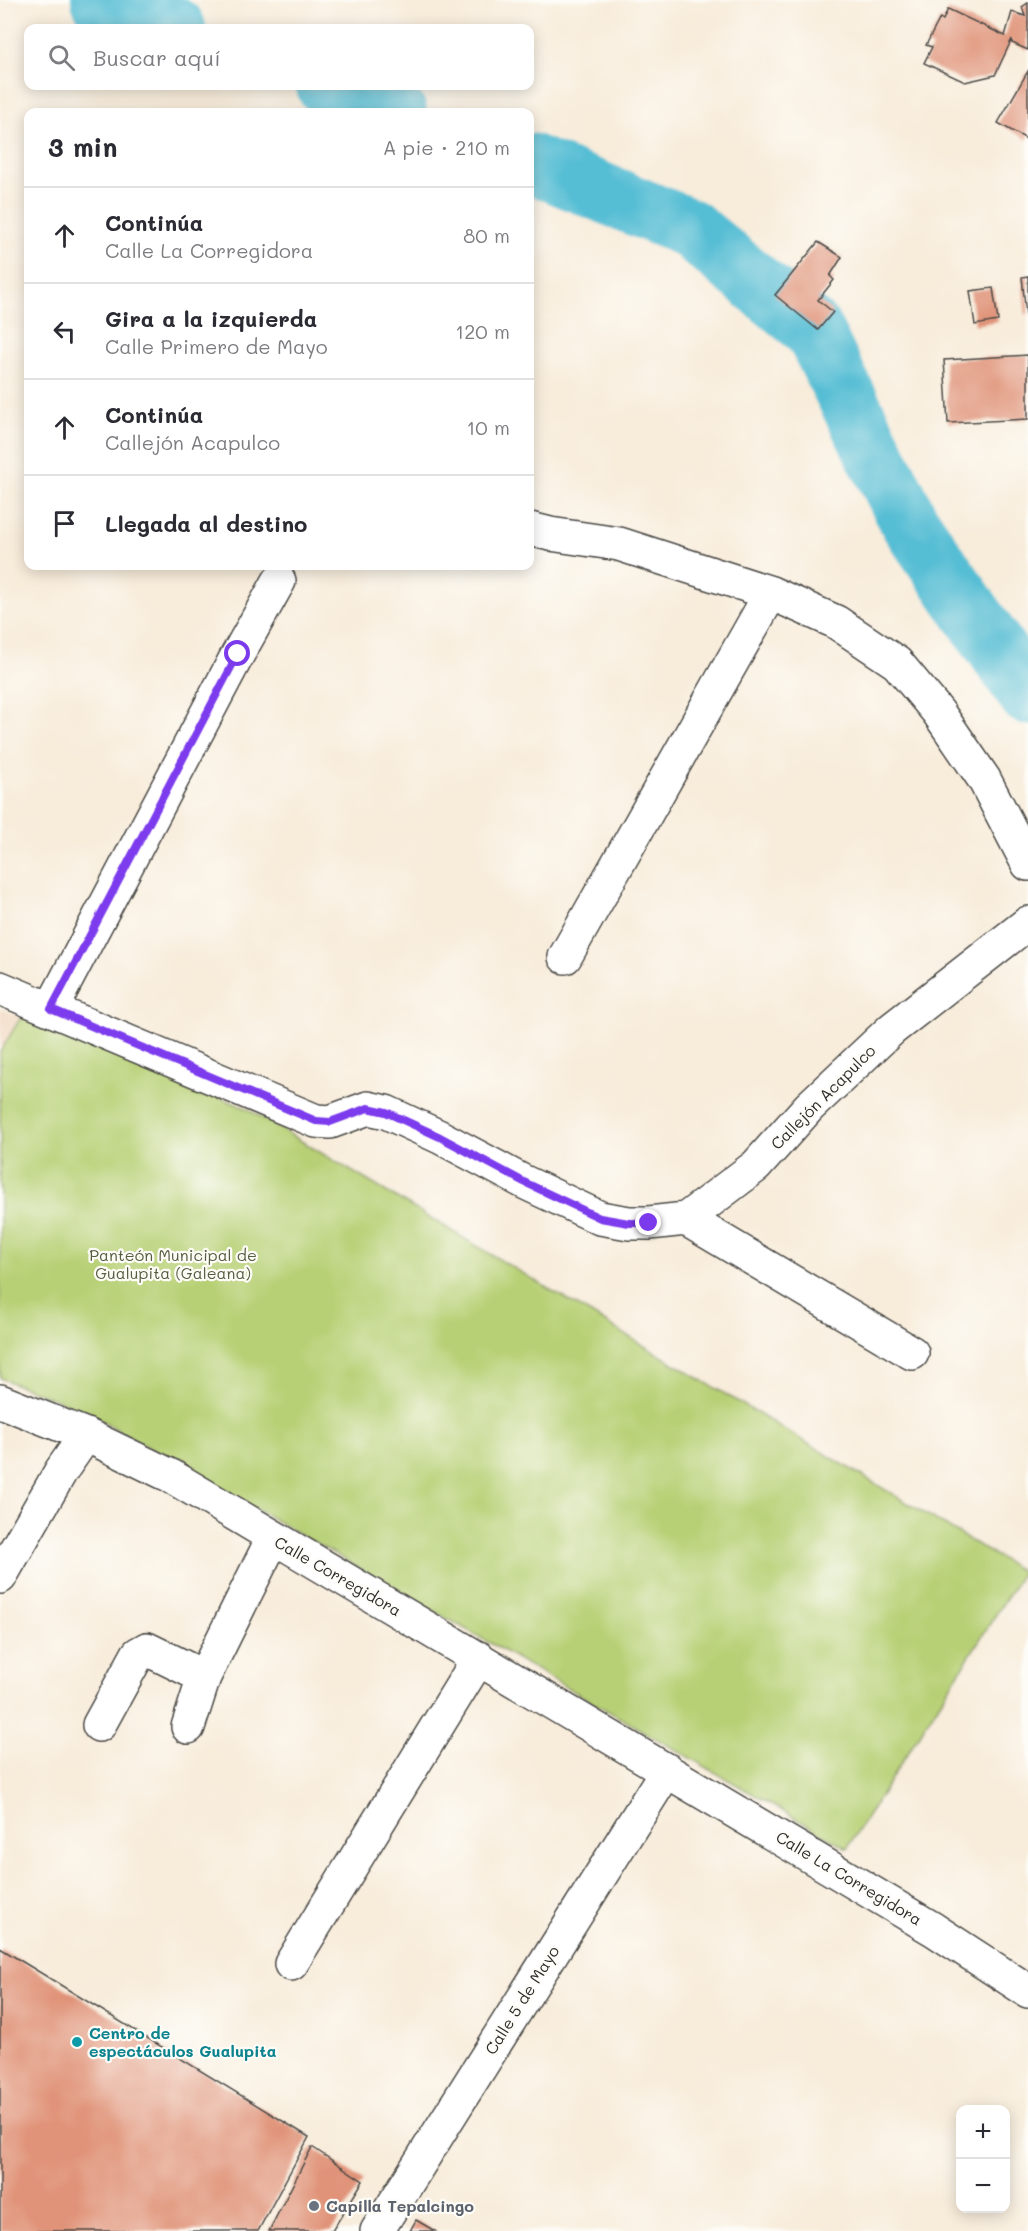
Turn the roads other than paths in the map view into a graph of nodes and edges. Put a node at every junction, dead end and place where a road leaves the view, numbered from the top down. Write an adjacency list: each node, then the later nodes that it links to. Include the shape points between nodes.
1 (534, 530): 3 (street, via 619,544)
2 (279, 581): 8 (street)
3 (771, 593): 4 (street, via 836,622 897,663 938,712 984,779); 6 (street)
4 (1028, 864)
5 (1028, 923): 9 (street, Callejón Acapulco, via 892,1029 809,1107 756,1166)
6 (565, 957)
7 (0, 988): 8 (street)
8 (51, 1009): 9 (street, via 316,1121 330,1122 368,1108 386,1112 600,1218 629,1223)
9 (686, 1219): 10 (street)
10 (912, 1353)
11 (0, 1401): 12 (street, Calle Corregidora)
12 (86, 1435): 13 (street, Calle Corregidora, via 171,1476); 14 (street)
13 (273, 1538): 15 (street, Calle Corregidora); 16 (street)
14 (0, 1577)
15 (479, 1658): 19 (street, Calle Corregidora); 20 (street)
16 (204, 1677): 17 (street, via 147,1649 142,1651); 18 (street)
17 (99, 1725)
18 (188, 1727)
19 (667, 1770): 21 (street, Calle La Corregidora, via 933,1929); 22 (street, Calle 5 de Mayo)
20 (291, 1964)
21 (1028, 1991)
22 (377, 2231)

